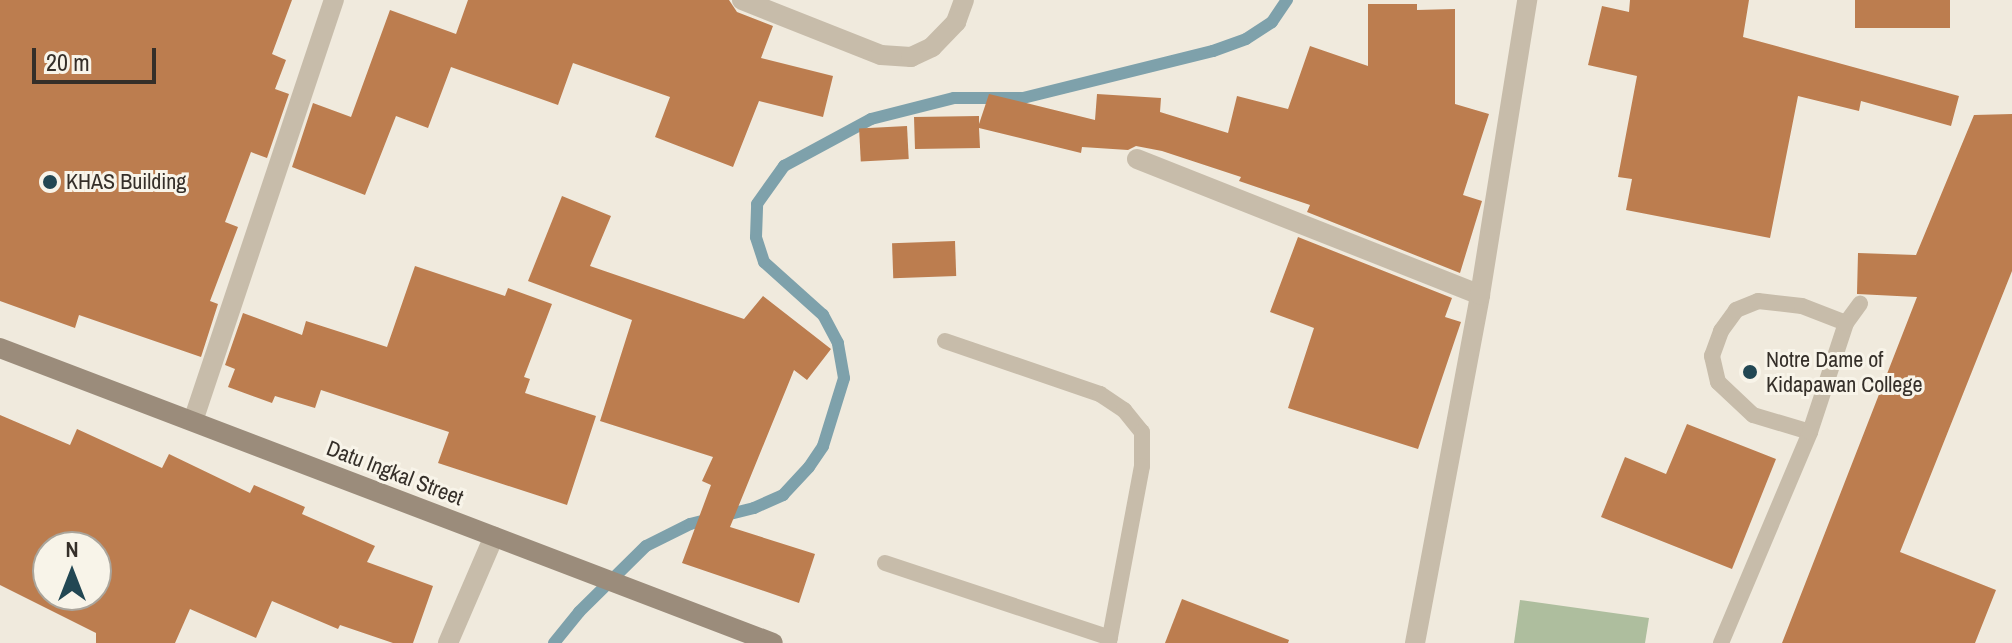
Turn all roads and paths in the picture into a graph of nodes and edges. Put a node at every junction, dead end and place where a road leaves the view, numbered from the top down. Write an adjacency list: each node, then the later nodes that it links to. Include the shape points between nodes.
1 (334, 0): 11 (street)
2 (742, 0): 3 (street, via 881,55 911,57 932,47 956,22)
3 (964, 0)
4 (1527, 0): 6 (street)
5 (1137, 159): 6 (street)
6 (1480, 295): 18 (street)
7 (1860, 304): 8 (lane)
8 (1846, 323): 12 (lane); 12 (lane, via 1802,306 1758,301 1736,310 1712,356 1718,382 1753,415)
9 (945, 341): 15 (lane, via 1100,394 1124,410 1142,432 1142,466)
10 (0, 348): 11 (street, Datu Ingkal Street)
11 (193, 421): 13 (street, Datu Ingkal Street)
12 (1810, 432): 19 (lane)
13 (494, 536): 16 (street); 17 (street, Datu Ingkal Street)
14 (885, 563): 15 (lane)
15 (1109, 640)
16 (448, 643)
17 (773, 643)
18 (1415, 643)
19 (1721, 643)

